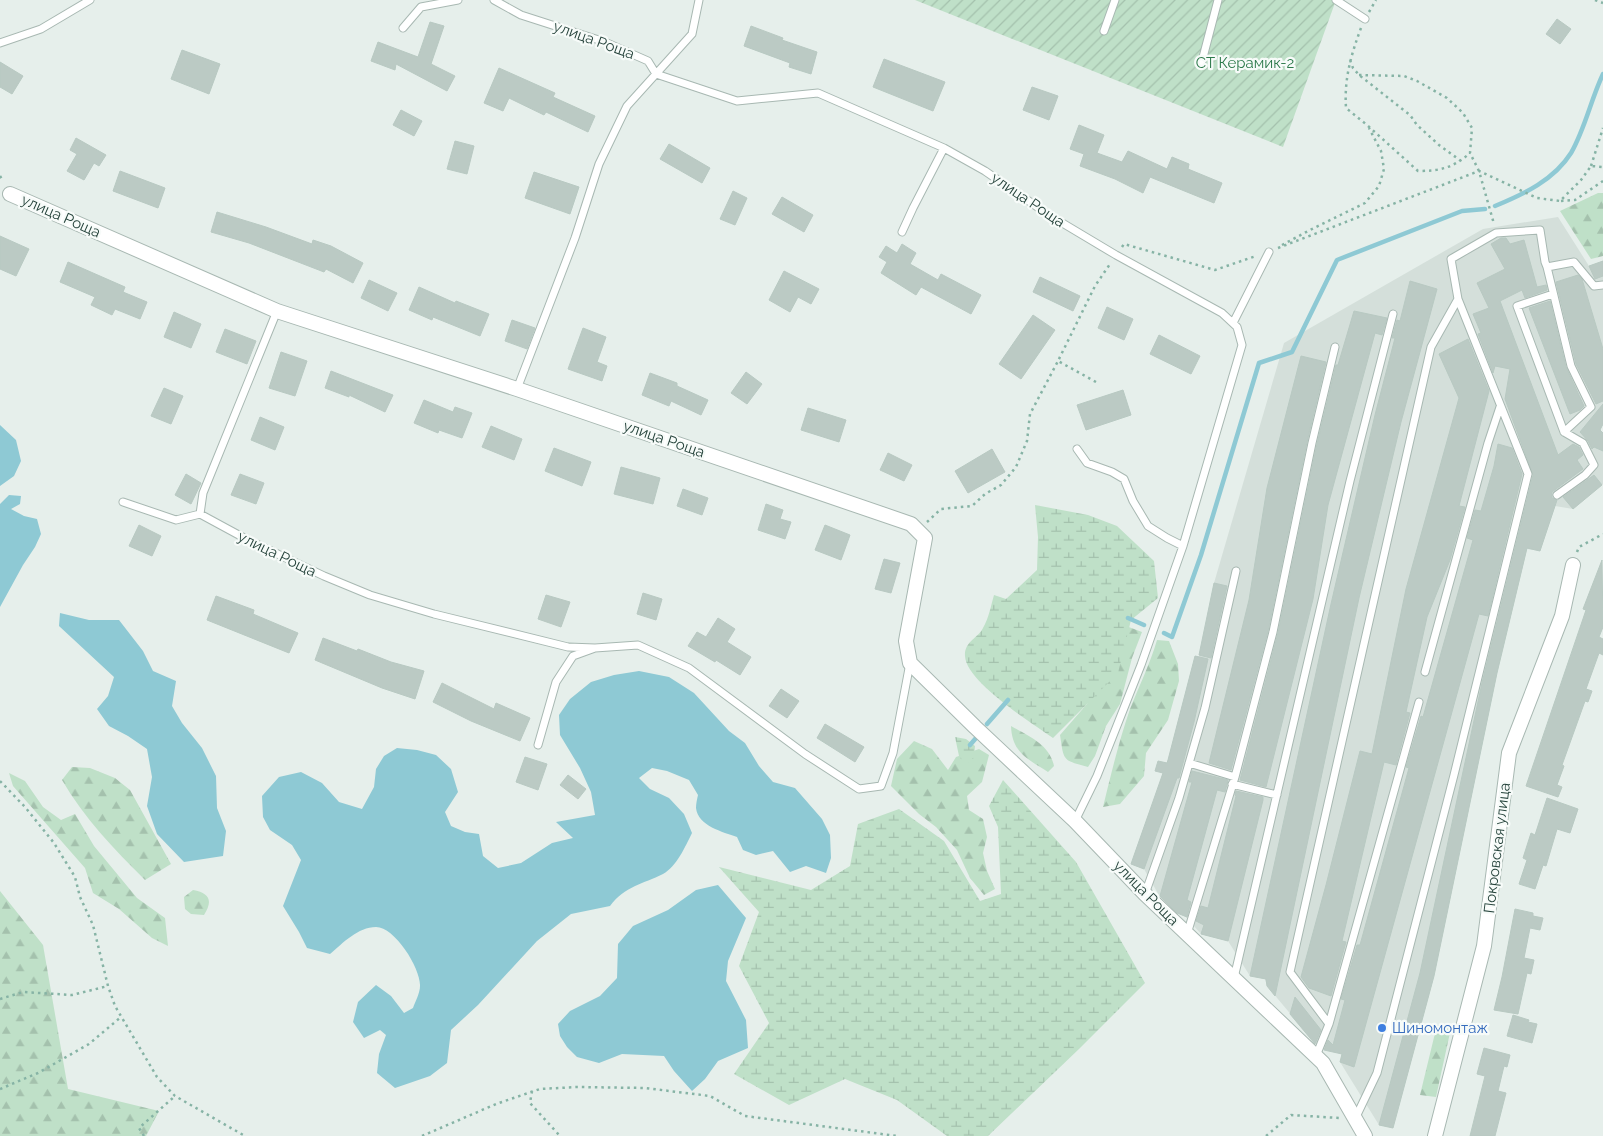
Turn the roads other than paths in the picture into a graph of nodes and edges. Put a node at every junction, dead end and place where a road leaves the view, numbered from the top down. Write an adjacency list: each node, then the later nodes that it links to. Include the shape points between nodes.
1 (90, 0): 11 (lane, via 42,29)
2 (458, 0): 9 (lane, via 421,7)
3 (494, 0): 13 (lane, улица Роща, via 521,15 605,42 648,60)
4 (699, 0): 13 (lane, via 692,34)
5 (1115, 0): 10 (lane)
6 (1218, 0): 12 (lane)
7 (1336, 0): 8 (lane)
8 (1364, 19)
9 (403, 28)
10 (1104, 31)
11 (0, 43)
12 (1201, 65)
13 (656, 74): 14 (lane, улица Роща, via 737,101 818,93); 26 (lane, via 627,106 599,164 575,238)
14 (944, 148): 16 (lane); 24 (lane, улица Роща, via 985,171 1049,215 1222,313)
15 (10, 194): 22 (street, улица Роща)
16 (902, 232)
17 (1271, 251): 24 (lane)
18 (1547, 267): 19 (lane, via 1574,262 1594,286); 20 (lane); 21 (lane, via 1540,230 1496,232 1451,259)
19 (1603, 285)
20 (1553, 294): 28 (lane, via 1571,366 1591,407); 28 (lane, via 1517,306)
21 (1458, 299): 27 (lane); 48 (lane, via 1431,347 1290,972)
22 (276, 312): 26 (street, улица Роща); 32 (lane, via 203,493)
23 (1393, 314): 43 (lane)
24 (1233, 323): 33 (lane, via 1242,345)
25 (1335, 347): 42 (lane, via 1273,632)
26 (517, 389): 37 (street, улица Роща, via 911,524 924,538 906,641)
27 (1500, 407): 38 (lane); 50 (lane, via 1528,474 1377,1073)
28 (1564, 432): 30 (lane, via 1583,443 1594,465)
29 (1077, 449): 33 (lane, via 1087,463 1124,480 1148,526)
30 (1557, 495)
31 (122, 502): 32 (lane, via 176,520)
32 (200, 514): 36 (lane, улица Роща, via 370,596 568,647)
33 (1183, 546): 44 (lane, via 1141,665)
34 (1573, 565): 52 (street, Покровская улица, via 1562,616 1509,753 1484,946)
35 (1236, 570): 41 (lane, via 1205,708)
36 (595, 648): 37 (lane, улица Роща, via 638,645 690,668 805,754 859,789 881,786 894,753); 40 (lane, улица Роща, via 572,656 556,682)
37 (910, 663): 44 (street, улица Роща, via 974,728)
38 (1425, 672)
39 (1419, 702): 48 (lane)
40 (538, 745)
41 (1189, 763): 42 (lane); 45 (lane)
42 (1233, 780): 43 (lane); 46 (lane)
43 (1276, 795): 47 (lane)
44 (1075, 821): 45 (street, улица Роща)
45 (1145, 894): 46 (street, улица Роща)
46 (1187, 934): 47 (street, улица Роща)
47 (1234, 979): 49 (street, улица Роща)
48 (1329, 1024): 49 (lane)
49 (1316, 1056): 50 (street, улица Роща)
50 (1355, 1119): 51 (street, улица Роща)
51 (1365, 1136)
52 (1435, 1136)

